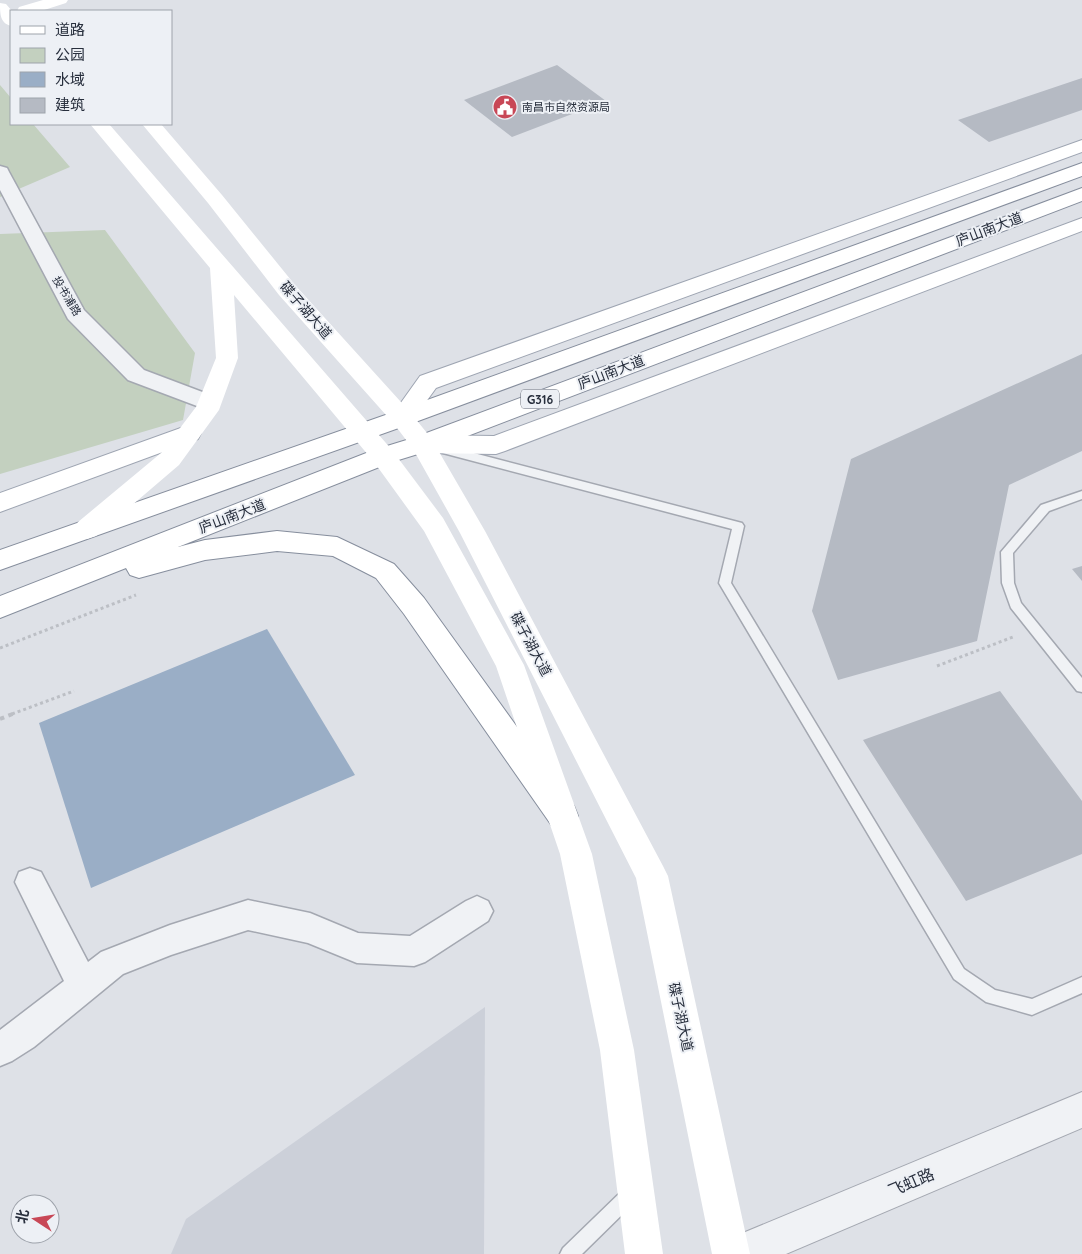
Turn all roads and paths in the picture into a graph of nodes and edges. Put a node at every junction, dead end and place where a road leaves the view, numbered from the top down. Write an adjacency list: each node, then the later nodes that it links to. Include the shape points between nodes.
1 (51, 4): 2 (main road)
2 (29, 10)
3 (100, 125): 10 (main road, 碟子湖大道)
4 (152, 125): 12 (main road, 碟子湖大道, via 287,290)
5 (1082, 146): 12 (main road, via 428,382)
6 (1082, 170): 12 (main road, 庐山南大道 / G316)
7 (0, 172): 11 (street, 投书浦路, via 76,314 136,375)
8 (1079, 197): 15 (main road, 庐山南大道 / G316)
9 (1082, 224): 15 (main road, via 496,445)
10 (221, 267): 13 (main road, 碟子湖大道); 14 (main road, via 227,358 207,410)
11 (197, 398)
12 (402, 418): 13 (main road, 庐山南大道 / G316); 15 (main road, 碟子湖大道)
13 (360, 432): 16 (main road, 碟子湖大道); 19 (main road, 庐山南大道 / G316)
14 (189, 433): 18 (main road); 19 (main road, via 170,459)
15 (422, 444): 16 (main road, 庐山南大道 / G316); 31 (lane, via 738,526 725,583 959,974 991,997 1032,1007); 37 (main road, 碟子湖大道, via 472,531 652,876)
16 (383, 456): 21 (main road, 庐山南大道 / G316); 27 (main road, 碟子湖大道, via 434,525 510,665)
17 (1082, 495): 22 (lane, via 1045,508 1007,552 1008,583 1015,605)
18 (0, 503)
19 (87, 529): 20 (main road, 庐山南大道 / G316)
20 (0, 560)
21 (4, 605): 27 (main road, via 205,550 277,541 337,547 385,571 414,606)
22 (1034, 628): 23 (path); 24 (lane)
23 (937, 666)
24 (1082, 687)
25 (74, 691): 26 (path)
26 (0, 719)
27 (563, 816): 34 (main road, 碟子湖大道, via 576,854 617,1050)
28 (30, 882): 30 (street)
29 (477, 911): 30 (street, via 414,951 357,948 310,928 248,915 112,963)
30 (83, 986): 32 (street)
31 (1082, 986)
32 (0, 1049)
33 (1082, 1110): 38 (street, 飞虹路)
34 (635, 1190): 35 (lane); 36 (main road, 碟子湖大道)
35 (569, 1254)
36 (644, 1254)
37 (731, 1254)
38 (740, 1254)

